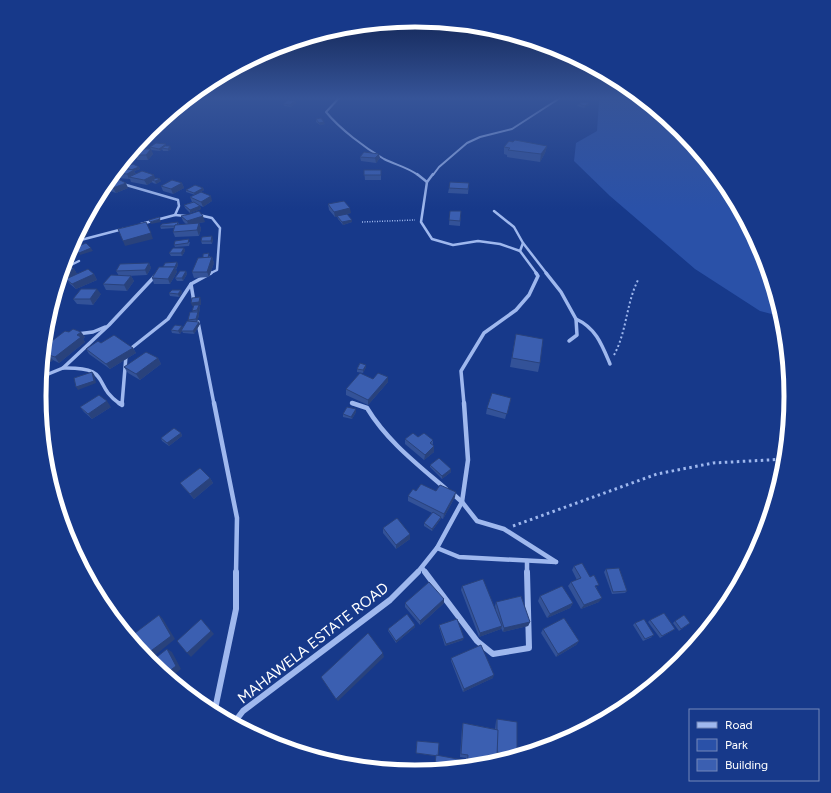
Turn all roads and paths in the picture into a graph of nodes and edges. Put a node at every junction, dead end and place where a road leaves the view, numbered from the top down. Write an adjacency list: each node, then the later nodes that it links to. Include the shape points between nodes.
1 (352, 135): 4 (street, via 385,159 409,168)
2 (488, 135): 4 (street, via 467,143 439,167)
3 (115, 182): 6 (street, via 178,200 179,206)
4 (427, 182): 7 (street)
5 (494, 211): 12 (street, via 514,227)
6 (175, 214): 9 (street); 18 (street, via 212,218 220,228 217,270)
7 (422, 220): 8 (path); 13 (street, via 432,239 453,245 478,241 500,244)
8 (362, 222)
9 (139, 225)
10 (125, 229): 11 (street)
11 (81, 240)
12 (523, 242): 13 (street); 21 (street, via 561,292)
13 (520, 251): 30 (street, MAHAWELA ESTATE ROAD, via 538,276 529,294 516,310 484,333 461,371 468,460)
14 (79, 261): 15 (street)
15 (71, 265)
16 (156, 276): 22 (street)
17 (638, 280): 25 (path, via 633,290 622,340)
18 (191, 284): 19 (street); 26 (street, via 168,319 126,352 122,405 110,398 99,375 84,368)
19 (195, 307)
20 (197, 314): 35 (street, via 237,518 236,609)
21 (576, 318): 24 (street, via 577,334); 25 (street, via 596,332)
22 (109, 325): 23 (street, via 93,332); 26 (street)
23 (71, 335)
24 (569, 342)
25 (610, 364)
26 (63, 368): 27 (street)
27 (47, 375)
28 (352, 403): 30 (street, via 367,408 375,424 394,443)
29 (780, 459): 31 (path, via 713,463 656,474)
30 (462, 502): 31 (street, via 477,521); 32 (street, MAHAWELA ESTATE ROAD)
31 (504, 529): 33 (street, via 556,562)
32 (437, 548): 33 (street, via 459,557); 34 (street, MAHAWELA ESTATE ROAD)
33 (527, 561): 34 (street, via 529,648 493,654 476,641)
34 (422, 568): 36 (street, MAHAWELA ESTATE ROAD, via 390,600 243,712)
35 (215, 707)
36 (237, 719)

